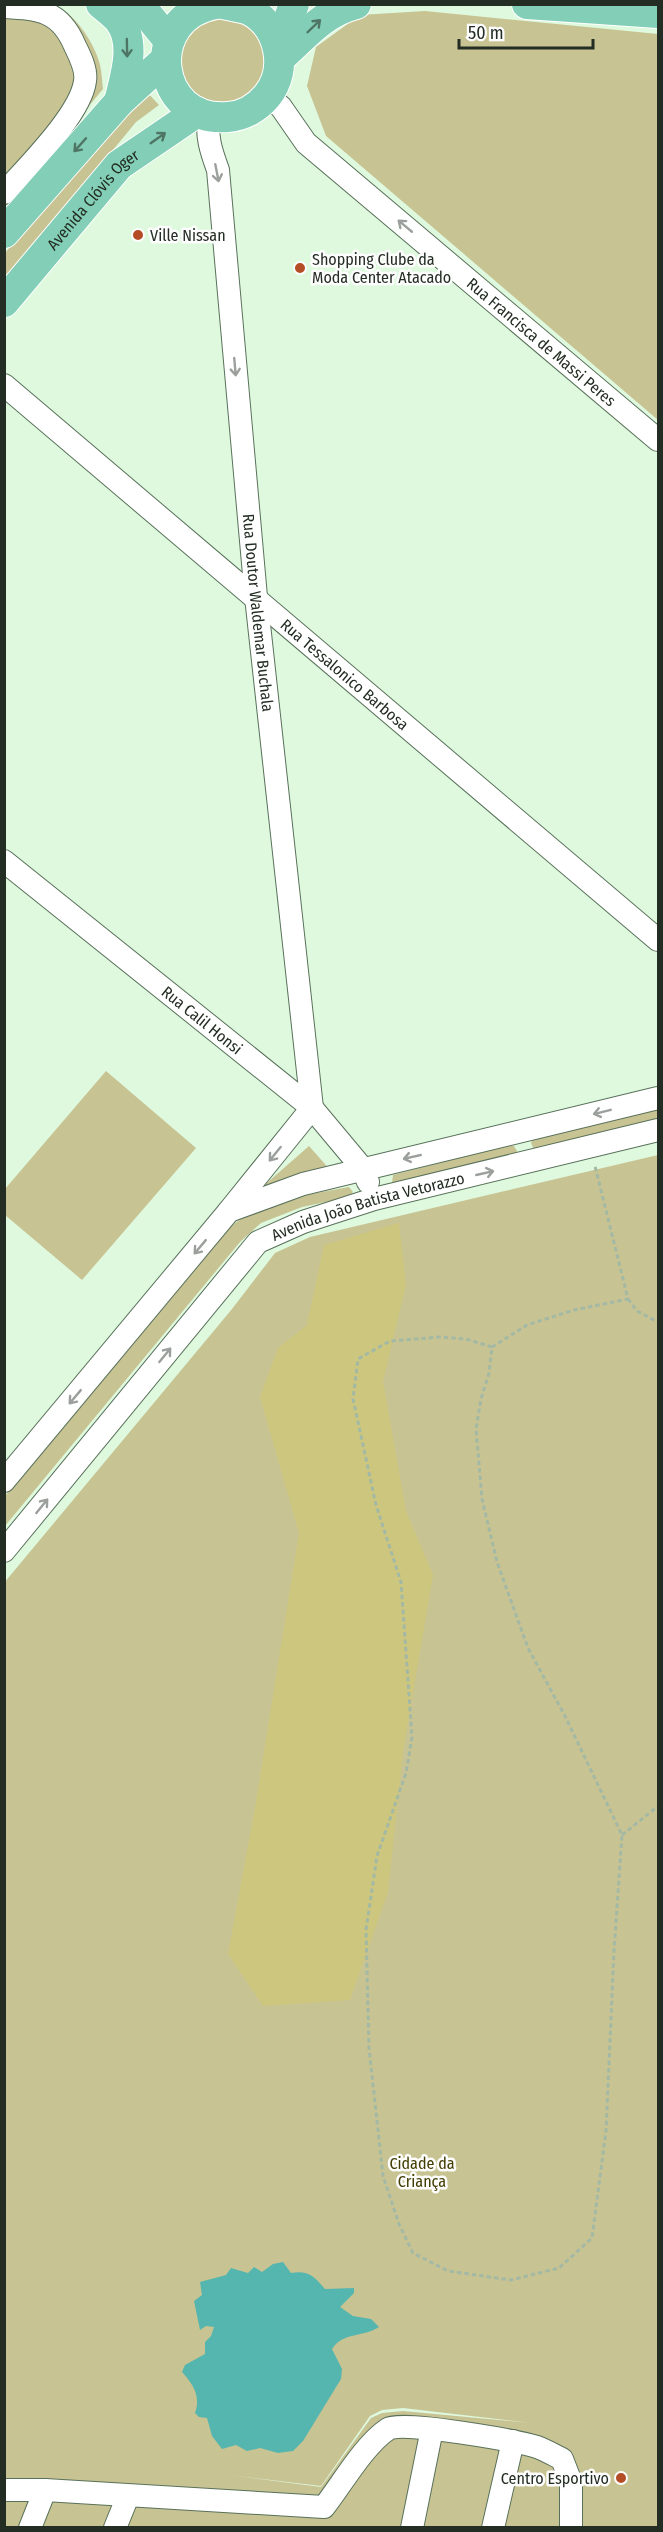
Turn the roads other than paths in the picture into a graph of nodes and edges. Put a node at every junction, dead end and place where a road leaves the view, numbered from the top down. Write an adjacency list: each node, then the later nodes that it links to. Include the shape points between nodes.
1 (101, 4): 13 (main road, one-way to 13, via 118,18 128,40)
2 (139, 4): 10 (main road)
3 (216, 4): 10 (main road, via 184,19)
4 (223, 4): 11 (main road, via 248,10 262,20)
5 (294, 4): 11 (main road)
6 (356, 4): 11 (main road, one-way to 6, via 323,17)
7 (527, 4): 9 (main road)
8 (4, 7): 15 (street, via 36,9 57,18 71,35 86,80 78,105)
9 (658, 13)
10 (167, 50): 13 (main road); 14 (main road, via 167,74 175,92)
11 (279, 53): 12 (main road, via 277,78)
12 (268, 96): 14 (main road, via 242,114 220,118); 19 (street, Rua Francisca de Massi Peres, one-way to 12, via 306,142 281,107)
13 (119, 102): 16 (main road, one-way to 16)
14 (203, 114): 17 (main road, Avenida Clóvis Oger, one-way to 14, via 119,165); 20 (street, Rua Doutor Waldemar Buchala, one-way to 20, via 218,170)
15 (4, 193)
16 (4, 233)
17 (4, 302)
18 (4, 385): 20 (street, Rua Tessalonico Barbosa)
19 (658, 440)
20 (256, 597): 22 (street, Rua Tessalonico Barbosa); 24 (street, Rua Doutor Waldemar Buchala)
21 (4, 861): 24 (street, Rua Calil Honsi)
22 (658, 940)
23 (658, 1098): 26 (street, Avenida João Batista Vetorazzo, one-way to 26)
24 (312, 1108): 28 (street, Rua Calil Honsi); 30 (street, one-way to 30)
25 (658, 1130): 27 (street, Avenida João Batista Vetorazzo)
26 (520, 1132): 27 (street); 28 (street, Avenida João Batista Vetorazzo, one-way to 28)
27 (529, 1163): 29 (street, Avenida João Batista Vetorazzo, one-way to 27)
28 (363, 1169): 29 (street, Rua Calil Honsi); 30 (street, Avenida João Batista Vetorazzo, via 303,1184)
29 (374, 1199): 32 (street, Avenida João Batista Vetorazzo, one-way to 29, via 258,1242 303,1222)
30 (230, 1211): 31 (street, Avenida João Batista Vetorazzo, one-way to 31)
31 (4, 1481)
32 (4, 1551)
33 (432, 2429): 34 (street); 37 (street, via 390,2427 372,2443 324,2507); 40 (street)
34 (513, 2441): 41 (street); 42 (street, via 562,2459 571,2482)
35 (4, 2490): 36 (street)
36 (45, 2490): 37 (street); 38 (street)
37 (128, 2496): 39 (street)
38 (30, 2528)
39 (115, 2528)
40 (412, 2528)
41 (493, 2528)
42 (571, 2528)

